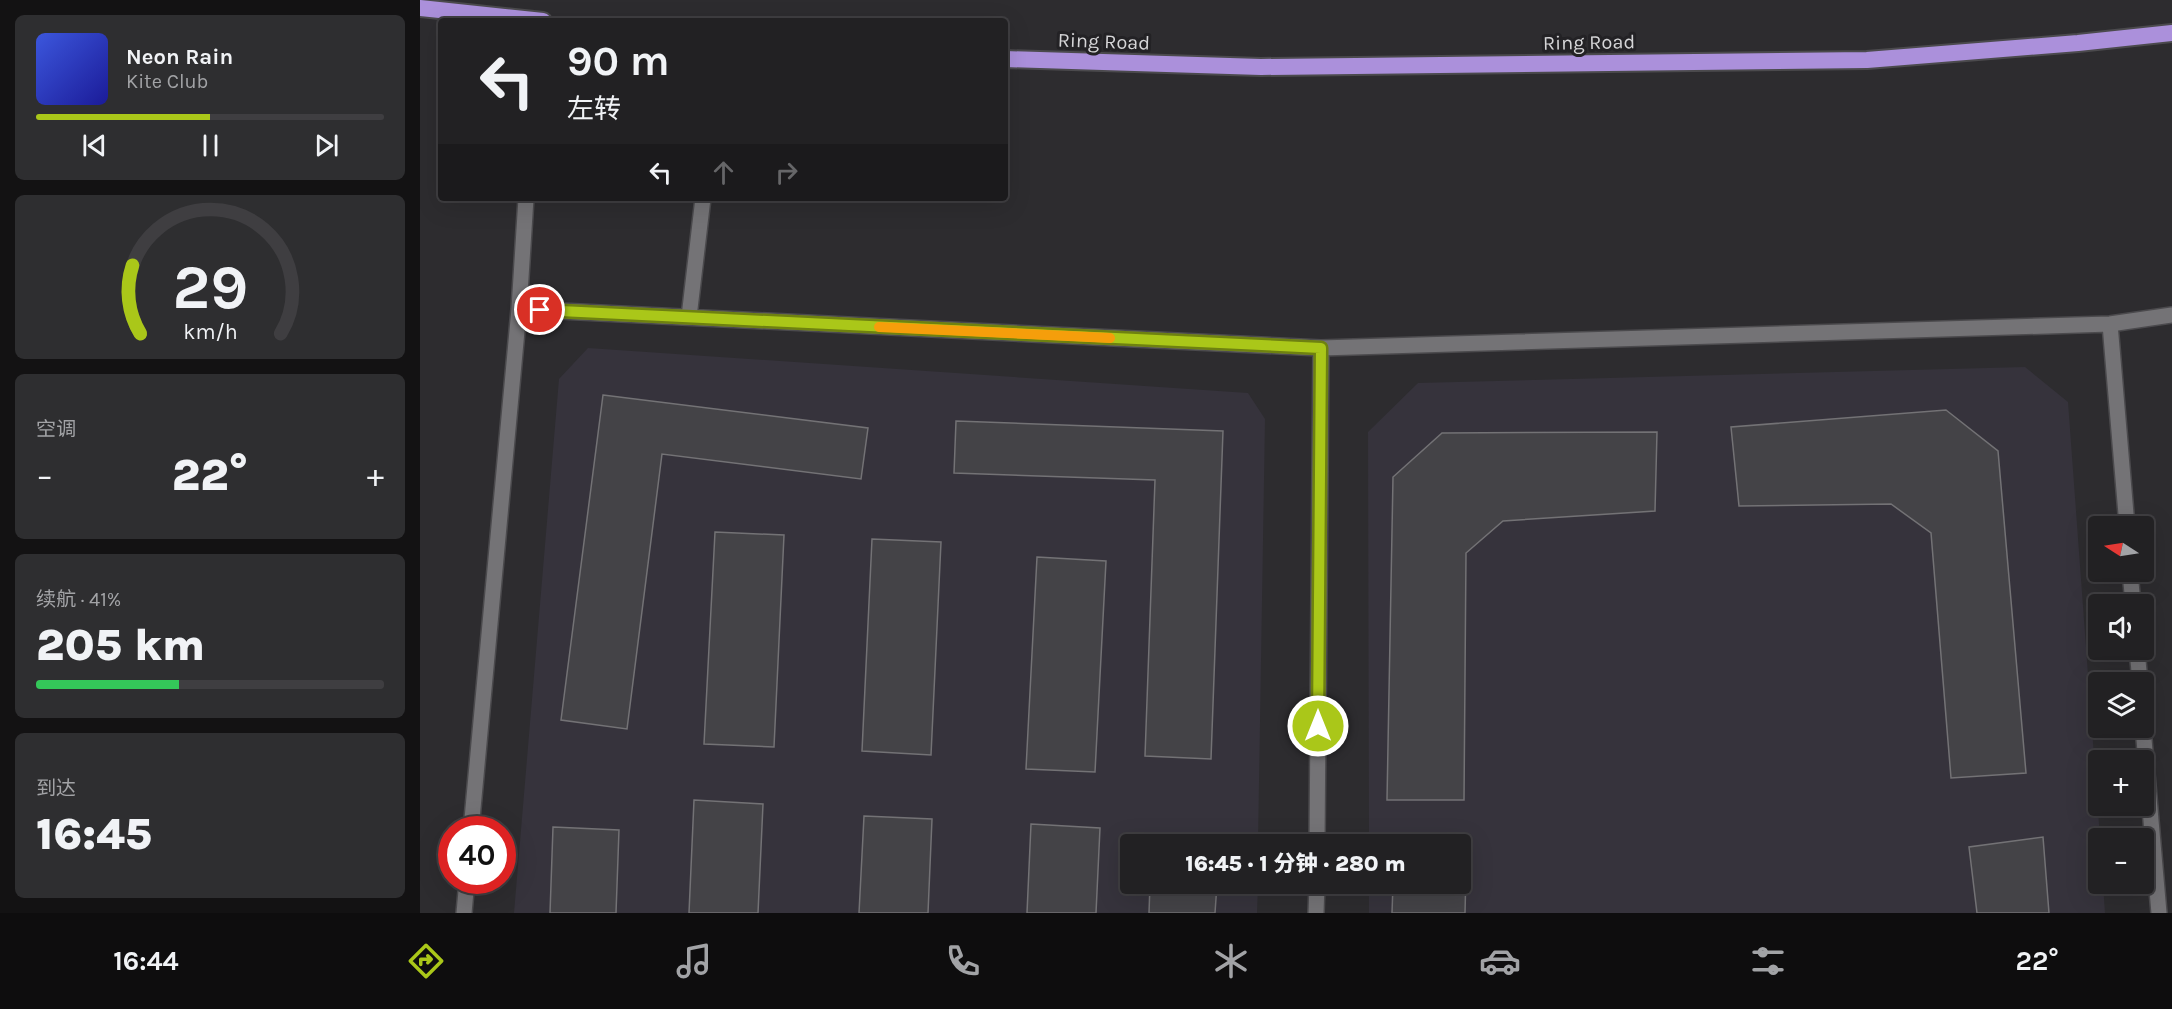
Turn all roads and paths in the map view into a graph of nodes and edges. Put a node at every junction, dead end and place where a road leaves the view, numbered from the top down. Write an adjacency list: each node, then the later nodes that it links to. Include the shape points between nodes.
1 (420, 8): 2 (highway)
2 (510, 18)
3 (2172, 33): 4 (highway, Ring Road, via 1867,60 1261,67)
4 (1008, 59)
5 (526, 201): 7 (street)
6 (703, 201): 9 (street)
7 (519, 309): 9 (street); 14 (street)
8 (2172, 315): 10 (street)
9 (688, 318): 11 (street)
10 (2110, 324): 11 (street); 12 (street)
11 (1321, 348): 15 (street)
12 (2126, 516)
13 (2144, 738): 20 (street)
14 (472, 816)
15 (1317, 834)
16 (466, 894): 18 (street)
17 (1317, 894): 19 (street)
18 (464, 913)
19 (1316, 913)
20 (2159, 913)

